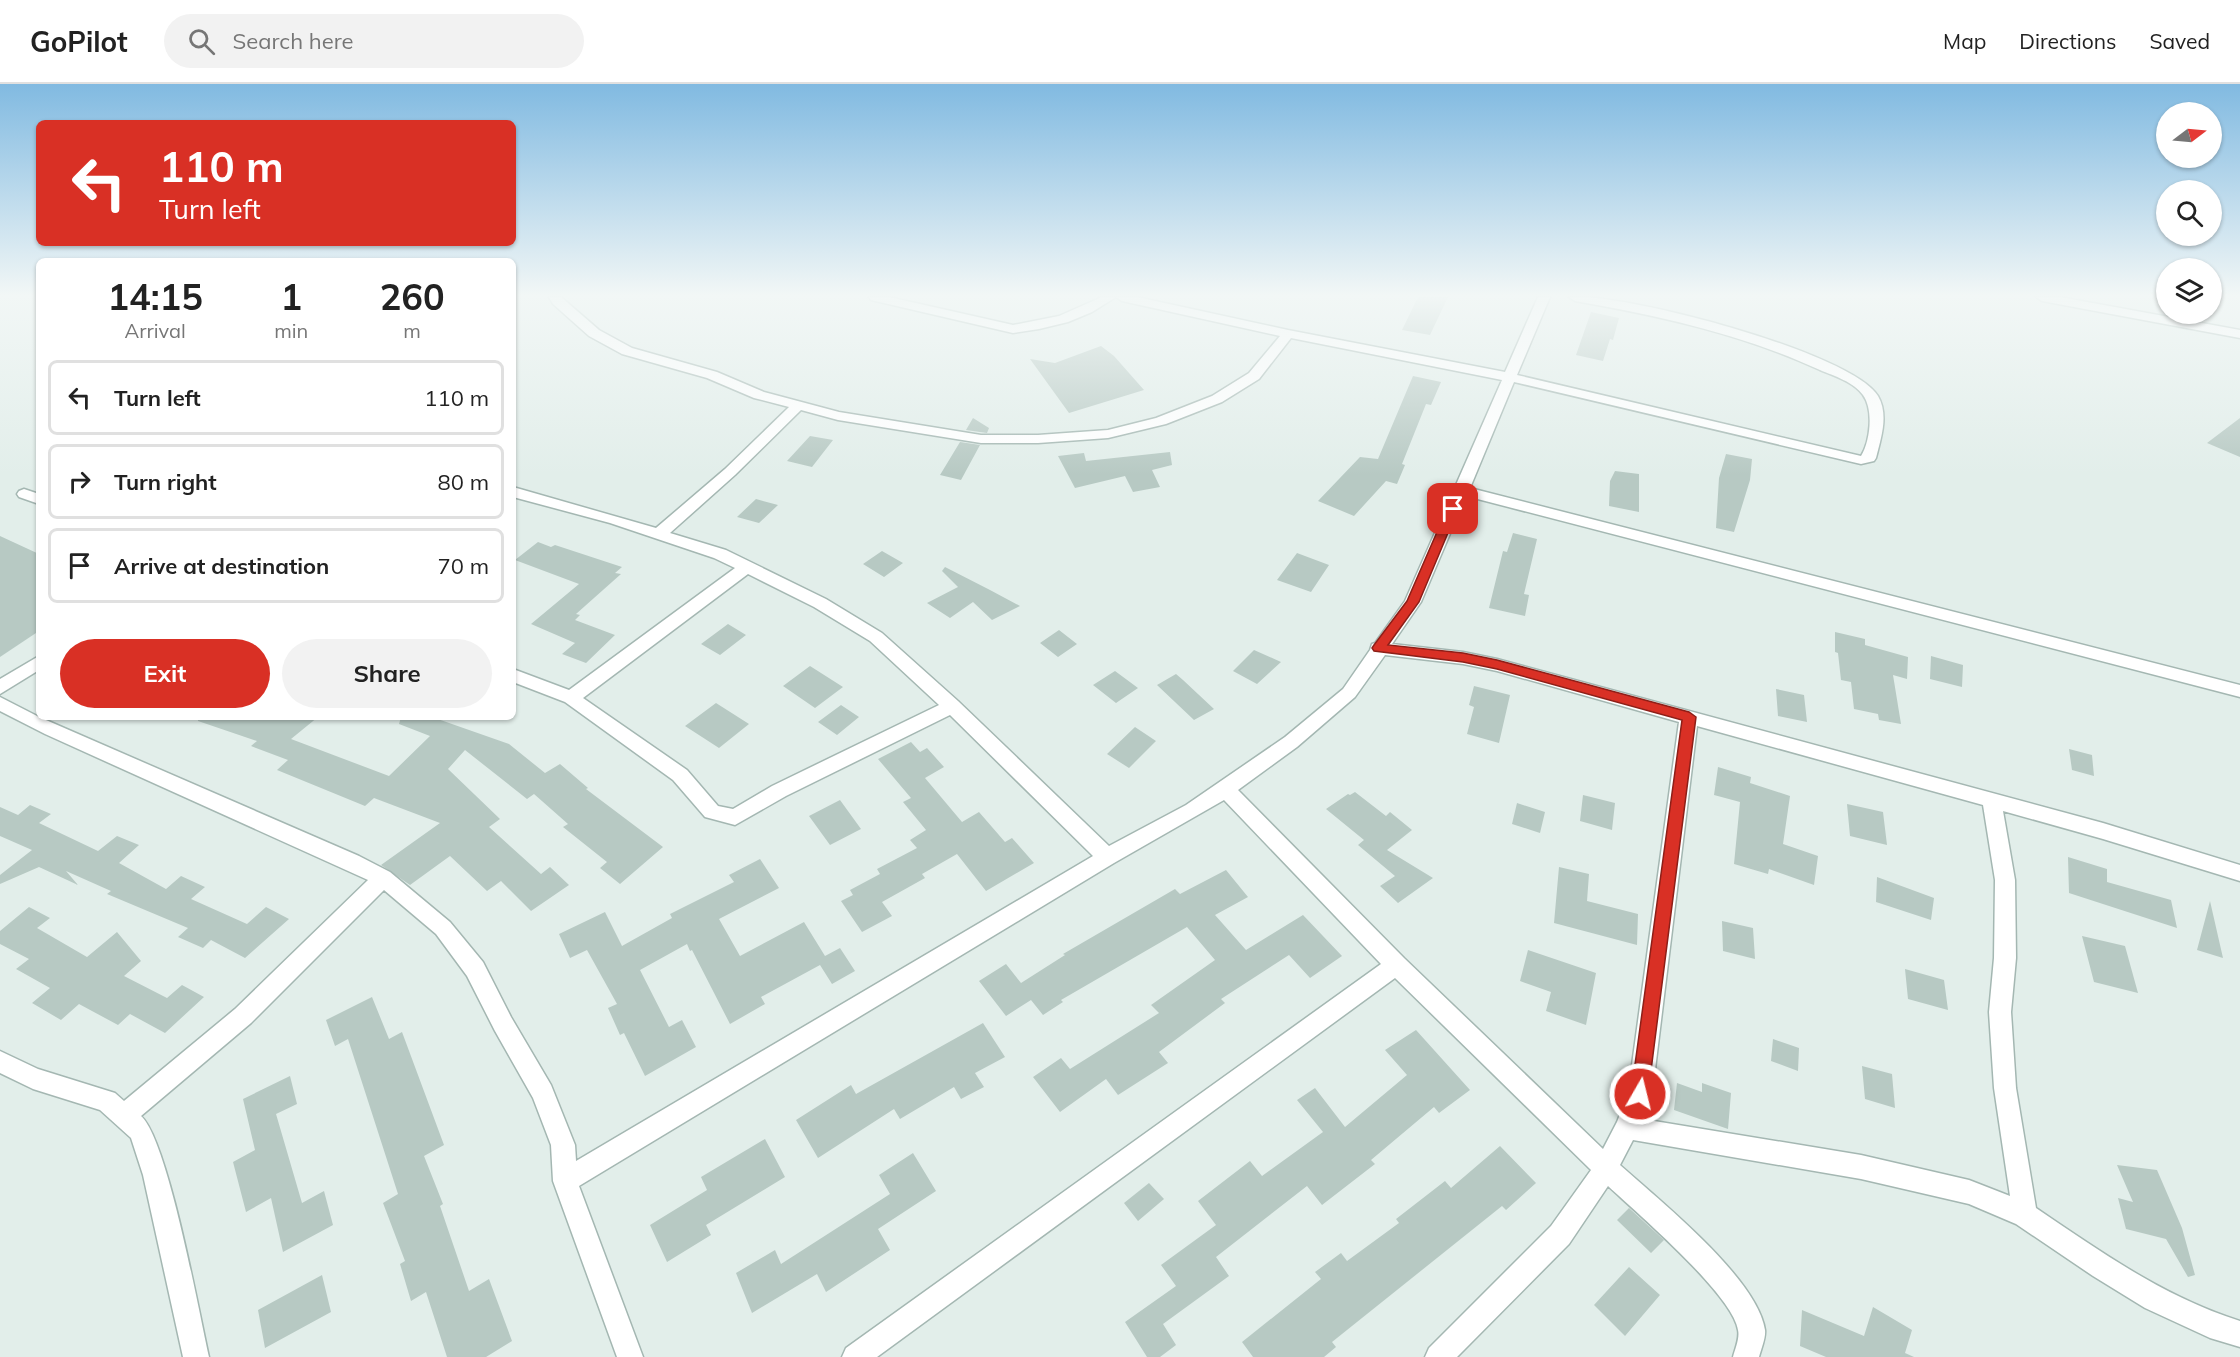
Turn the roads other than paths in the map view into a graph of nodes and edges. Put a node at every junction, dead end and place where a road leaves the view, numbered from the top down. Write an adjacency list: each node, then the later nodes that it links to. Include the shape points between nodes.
1 (646, 356): 7 (street, via 712,375)
2 (1270, 356): 7 (street, via 1254,376 1217,399 1161,421 1108,434 1038,440 981,439)
3 (1406, 356): 6 (street)
4 (1518, 356): 6 (street)
5 (1802, 356): 6 (street, via 1848,378 1871,396 1878,412 1869,458 1861,460)
6 (1509, 376): 8 (street)
7 (796, 407): 12 (street)
8 (1461, 490): 14 (street, via 1413,602); 18 (street)
9 (516, 493): 12 (street)
10 (24, 494): 11 (street)
11 (36, 498)
12 (658, 535): 13 (street, via 720,554)
13 (746, 568): 19 (street); 21 (street, via 820,603 876,637)
14 (1378, 648): 22 (street, via 1497,665); 23 (street, via 1349,693 1291,742)
15 (36, 664): 17 (street)
16 (516, 676): 19 (street)
17 (0, 688)
18 (2240, 691)
19 (571, 698): 21 (street, via 680,775 712,812 735,817 779,791)
20 (0, 703): 27 (street)
21 (952, 706): 25 (street)
22 (1689, 717): 24 (street); 31 (street, via 1640,1094)
23 (1225, 789): 25 (street); 28 (street)
24 (1992, 802): 26 (street); 34 (street, via 2005,880 2000,1012 2004,1078)
25 (1107, 857): 33 (street)
26 (2240, 873)
27 (383, 878): 30 (street, via 243,1016); 33 (street, via 443,928 475,969 543,1093 563,1144)
28 (1396, 965): 32 (street); 38 (street)
29 (0, 1061): 30 (street, via 33,1077 107,1101)
30 (123, 1117): 36 (street, via 140,1131 155,1175)
31 (1627, 1128): 32 (street); 34 (street, via 1861,1167 1969,1192)
32 (1606, 1168): 39 (street, via 1560,1235); 40 (street, via 1694,1248 1742,1305 1752,1331)
33 (565, 1181): 37 (street)
34 (2025, 1215): 35 (street, via 2108,1274 2183,1313)
35 (2240, 1334)
36 (196, 1357)
37 (630, 1357)
38 (855, 1357)
39 (1438, 1357)
40 (1746, 1357)

